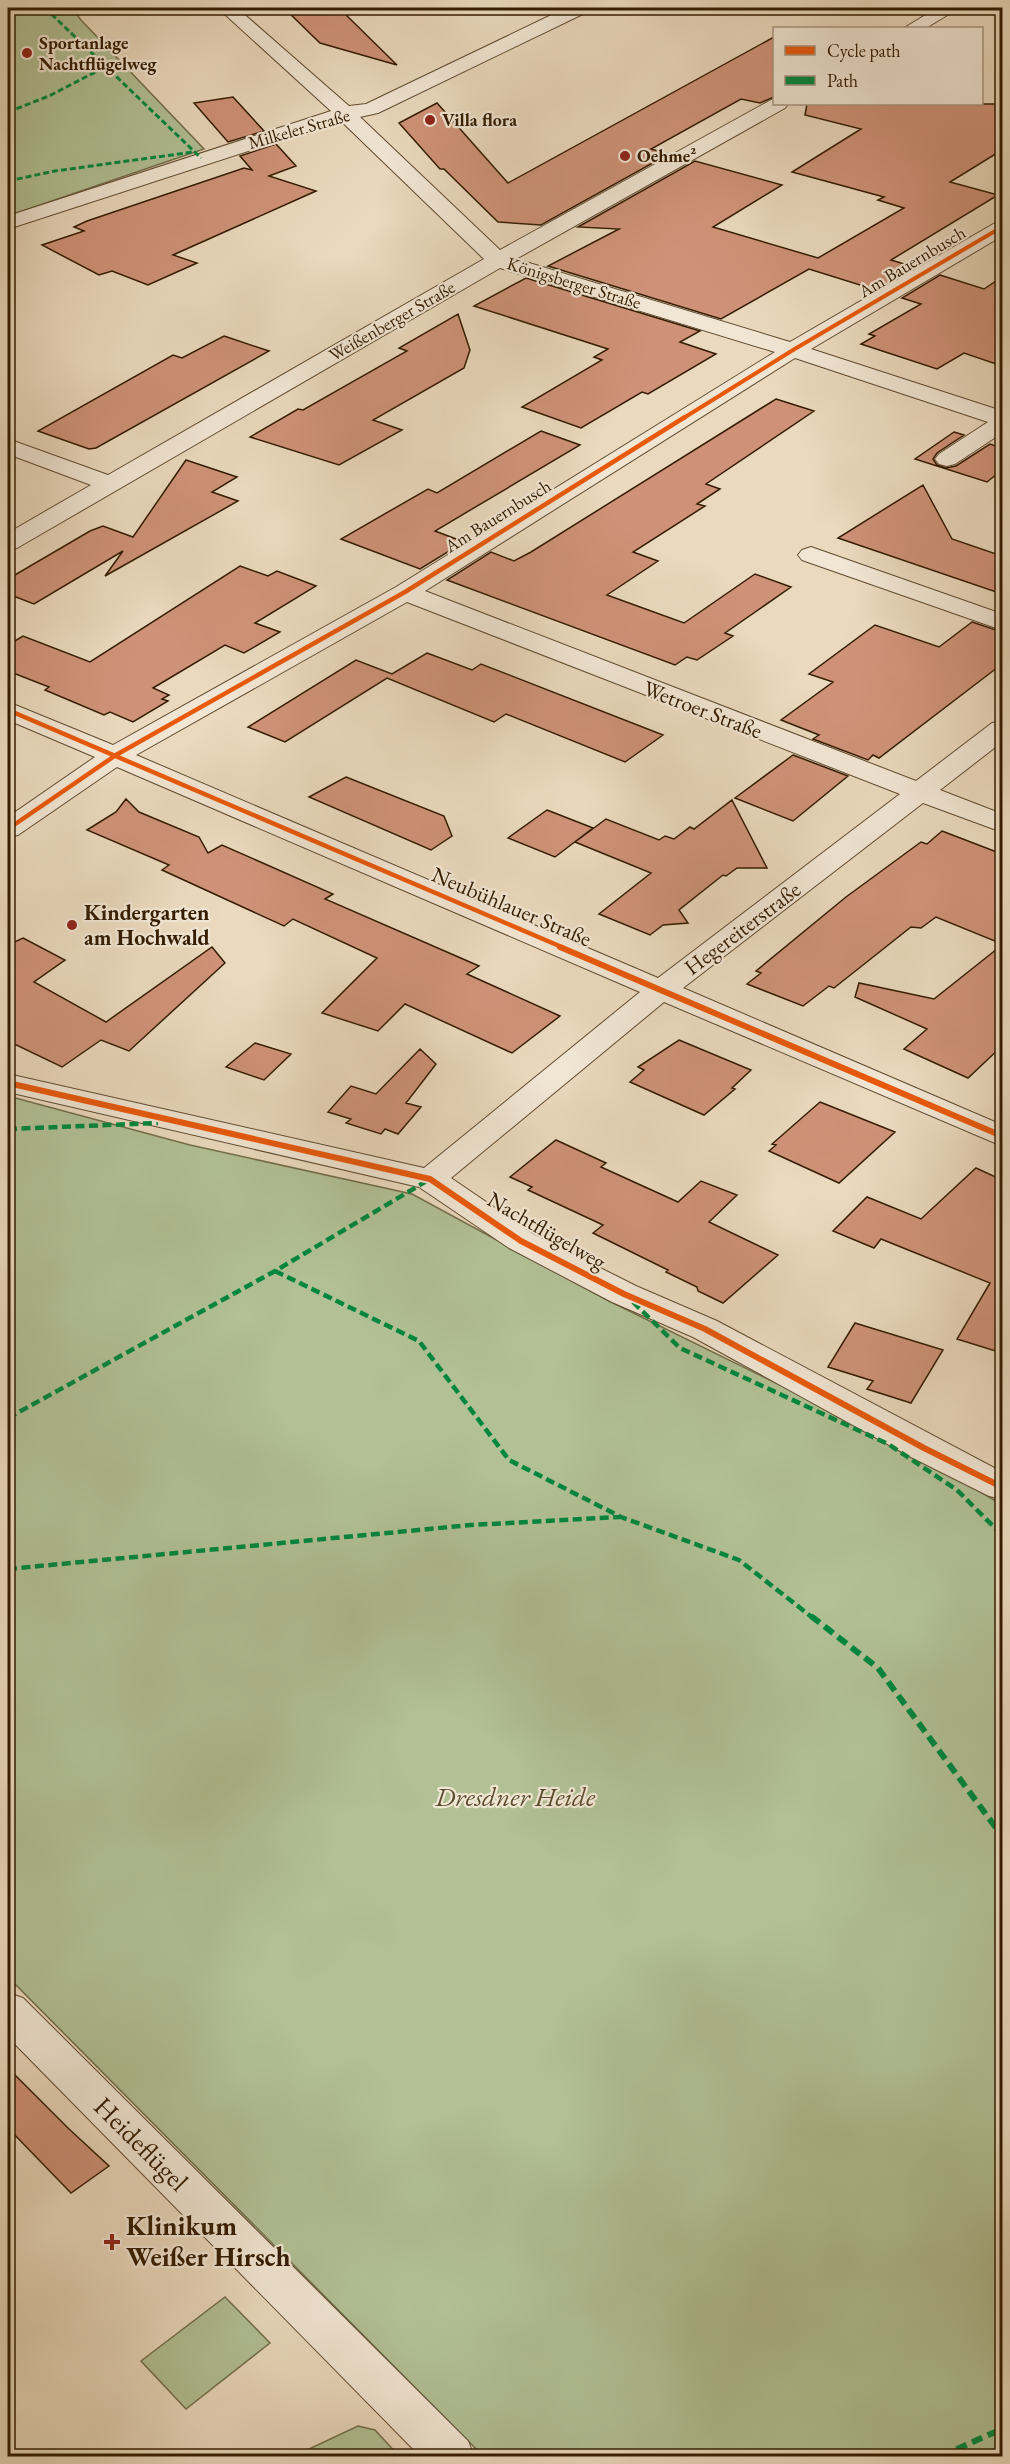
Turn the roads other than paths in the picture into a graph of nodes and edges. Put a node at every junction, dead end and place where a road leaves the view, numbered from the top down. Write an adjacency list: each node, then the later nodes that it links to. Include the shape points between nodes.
1 (227, 8): 6 (street, Königsberger Straße)
2 (580, 8): 6 (street, Milkeler Straße, via 371,109)
3 (950, 8): 4 (street)
4 (915, 27)
5 (776, 105): 9 (street, Weißenberger Straße)
6 (345, 113): 7 (street, Milkeler Straße); 9 (street, Königsberger Straße)
7 (8, 223)
8 (1002, 226): 10 (street, Am Bauernbusch)
9 (498, 260): 10 (street, Königsberger Straße); 14 (street, Weißenberger Straße)
10 (794, 350): 11 (street, Königsberger Straße); 17 (street, Am Bauernbusch)
11 (1002, 421): 13 (street)
12 (8, 446): 14 (street)
13 (947, 459)
14 (108, 483): 15 (street, Weißenberger Straße)
15 (8, 543)
16 (811, 555): 18 (street)
17 (405, 592): 21 (street, Am Bauernbusch); 22 (street, Wetroer Straße)
18 (1002, 622)
19 (8, 710): 21 (street, Neubühlauer Straße)
20 (1002, 729): 22 (street, Hegereiterstraße)
21 (116, 755): 24 (street, Am Bauernbusch); 25 (street, Neubühlauer Straße)
22 (919, 794): 23 (street, Wetroer Straße); 25 (street, Hegereiterstraße)
23 (1002, 824)
24 (8, 829)
25 (661, 990): 27 (street, Neubühlauer Straße); 28 (street, Hegereiterstraße)
26 (8, 1083): 28 (street, Nachtflügelweg)
27 (1002, 1136)
28 (430, 1179): 29 (street, Nachtflügelweg, via 521,1242 705,1329)
29 (1002, 1488)
30 (8, 2010): 31 (street, Heideflügel)
31 (451, 2457)

